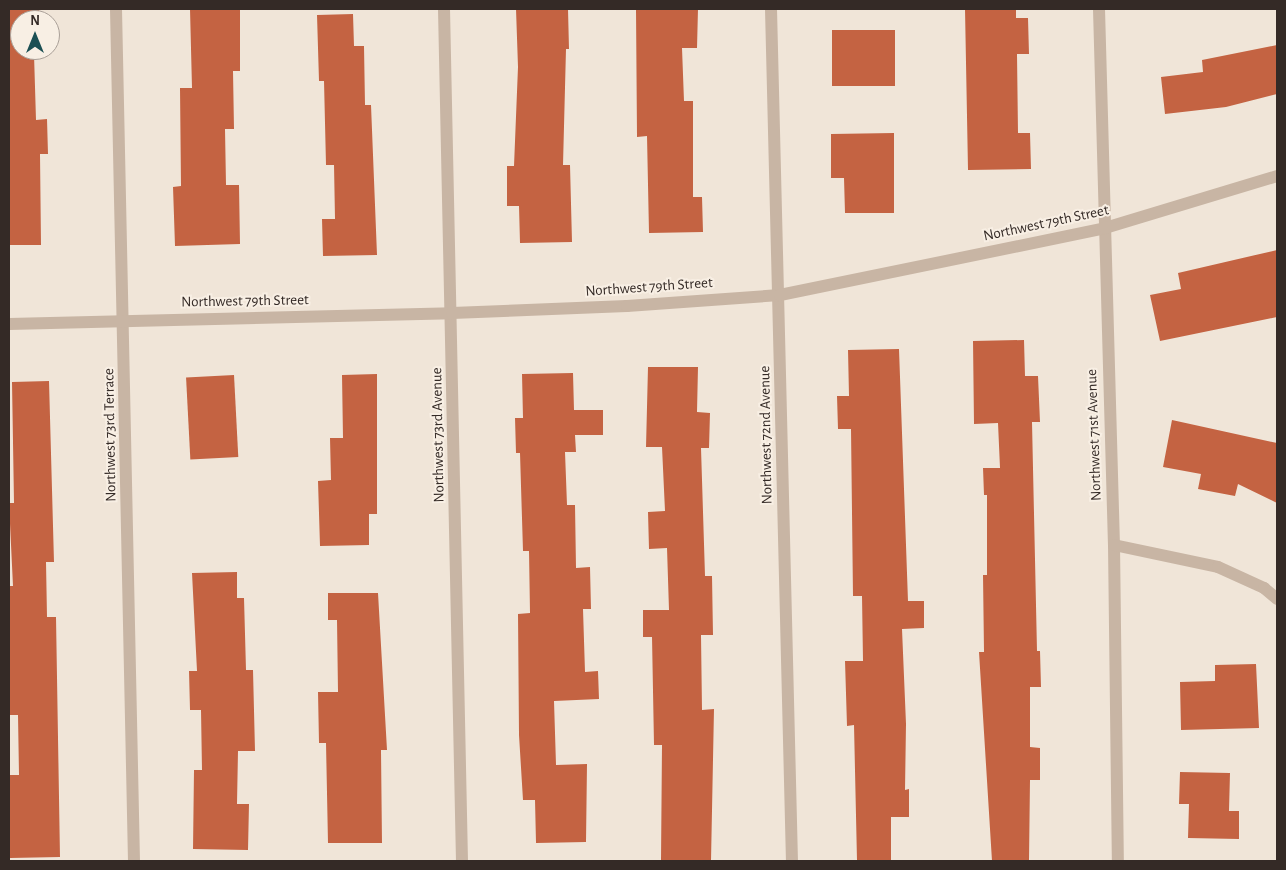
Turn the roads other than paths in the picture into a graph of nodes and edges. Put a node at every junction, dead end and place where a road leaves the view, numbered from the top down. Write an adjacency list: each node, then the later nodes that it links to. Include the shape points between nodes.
1 (116, 9): 9 (street, Northwest 73rd Terrace)
2 (444, 9): 8 (street, Northwest 73rd Avenue)
3 (772, 9): 7 (street, Northwest 72nd Avenue)
4 (1099, 9): 6 (street, Northwest 71st Avenue)
5 (1277, 176): 6 (street, Northwest 79th Street)
6 (1104, 228): 7 (street, Northwest 79th Street); 11 (street, Northwest 71st Avenue)
7 (780, 295): 8 (street, Northwest 79th Street, via 627,306); 15 (street, Northwest 72nd Avenue)
8 (452, 313): 9 (street, Northwest 79th Street); 14 (street, Northwest 73rd Avenue)
9 (124, 320): 10 (street, Northwest 79th Street); 13 (street, Northwest 73rd Terrace)
10 (9, 324)
11 (1114, 544): 12 (street, via 1218,567 1264,588); 16 (street, Northwest 71st Avenue)
12 (1277, 599)
13 (134, 861)
14 (462, 861)
15 (792, 861)
16 (1118, 861)

